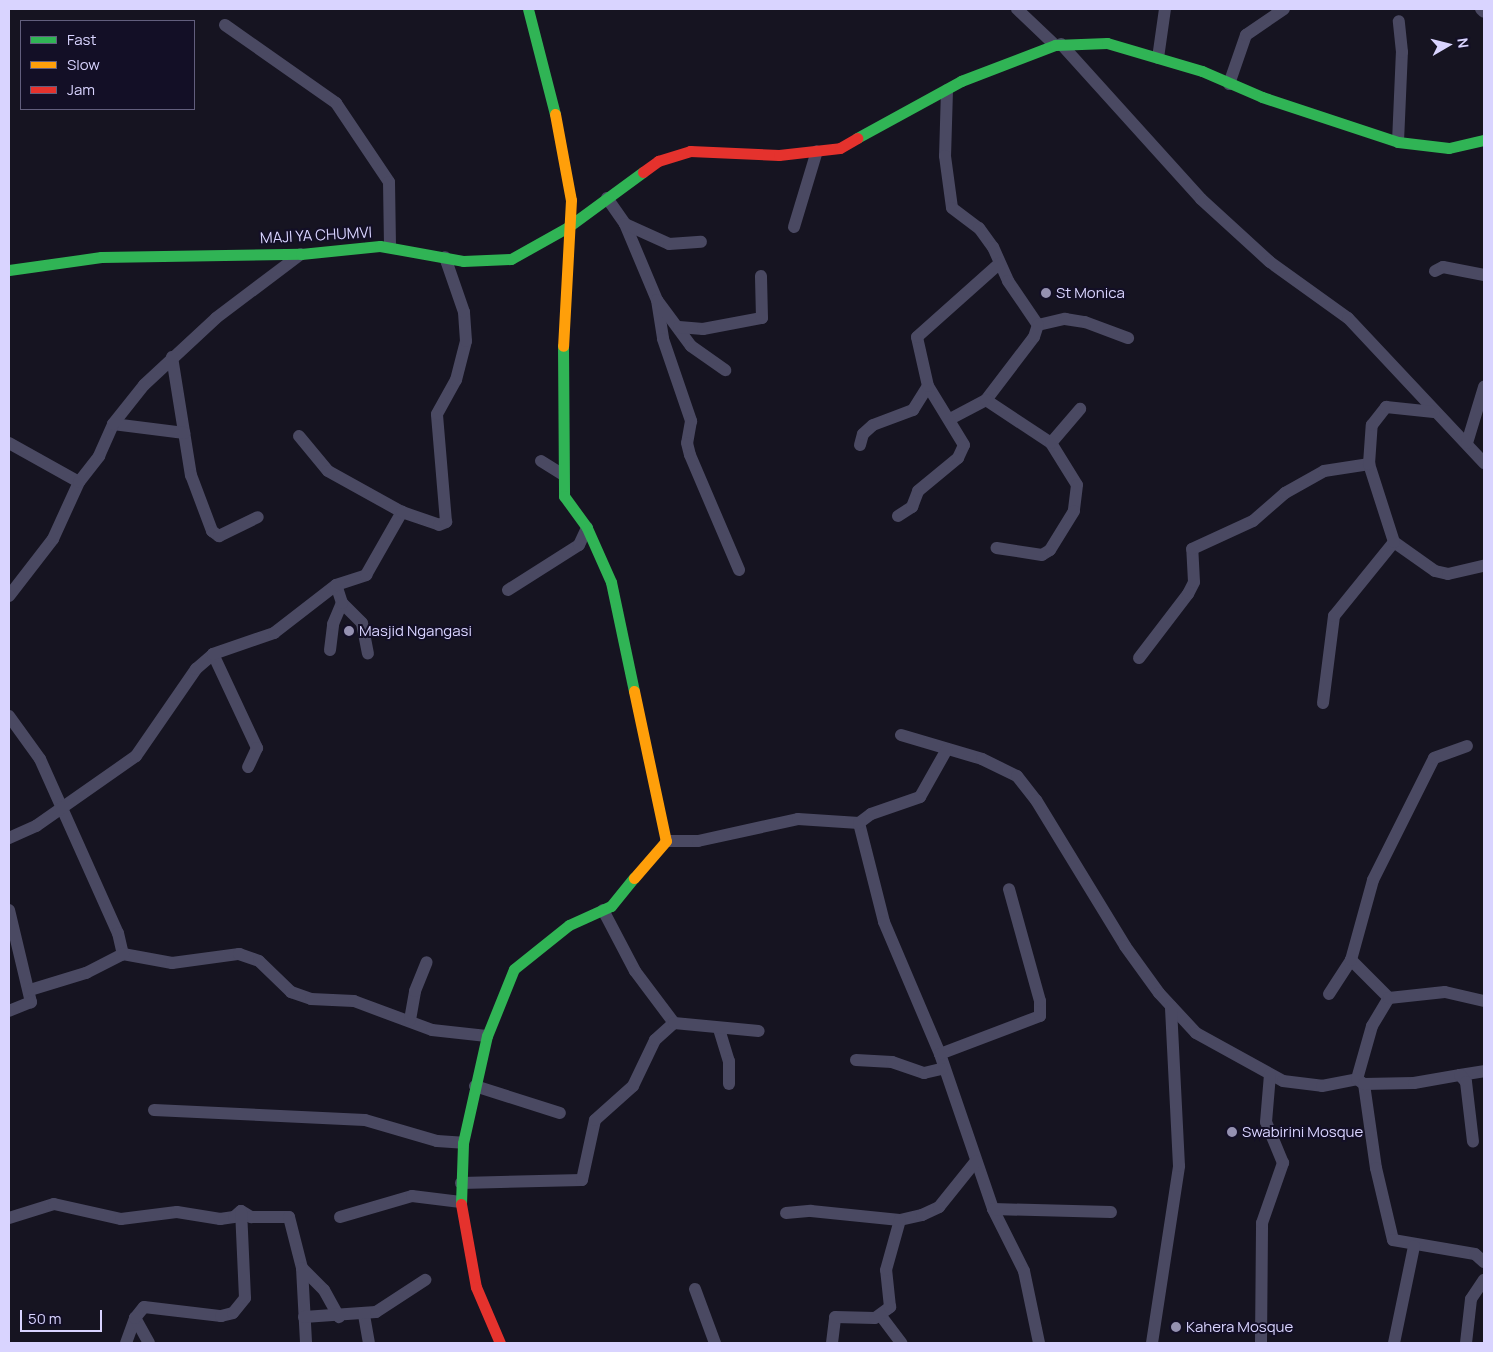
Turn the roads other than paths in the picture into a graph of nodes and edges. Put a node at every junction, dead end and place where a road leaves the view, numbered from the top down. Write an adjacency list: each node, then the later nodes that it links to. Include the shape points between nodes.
1 (528, 9): 18 (street, via 560,131 571,200)
2 (1018, 9): 9 (street)
3 (1165, 9): 10 (street)
4 (1284, 9): 11 (street, via 1246,35)
5 (1481, 9): 6 (street)
6 (1484, 12)
7 (1399, 21): 14 (street, via 1402,52)
8 (225, 25): 21 (street, via 336,103 389,182)
9 (1058, 44): 10 (street, MAJI YA CHUMVI, via 1107,43); 12 (street, MAJI YA CHUMVI, via 981,72); 39 (street, via 1201,199 1270,262 1348,318)
10 (1158, 58): 11 (street, MAJI YA CHUMVI)
11 (1229, 84): 14 (street, MAJI YA CHUMVI)
12 (947, 90): 15 (street, MAJI YA CHUMVI, via 858,140); 24 (street, via 945,156 952,208 979,228)
13 (1484, 140): 14 (street, MAJI YA CHUMVI, via 1449,148)
14 (1398, 142)
15 (817, 151): 16 (street, MAJI YA CHUMVI, via 779,155 690,150 641,170); 19 (street)
16 (607, 198): 17 (street); 18 (street, MAJI YA CHUMVI)
17 (624, 224): 20 (street, via 670,244); 29 (street)
18 (568, 227): 23 (street, MAJI YA CHUMVI, via 511,258); 51 (street, via 571,259 561,358)
19 (794, 227)
20 (701, 242)
21 (390, 247): 22 (street, MAJI YA CHUMVI); 23 (street, MAJI YA CHUMVI)
22 (301, 254): 25 (street, MAJI YA CHUMVI, via 101,257); 33 (street)
23 (445, 257): 53 (street, via 464,312 466,341 456,380 437,414 448,518 439,524)
24 (1000, 264): 30 (street); 35 (street, via 917,336)
25 (9, 270)
26 (1435, 271): 27 (street, via 1443,267)
27 (1484, 275)
28 (761, 276): 31 (street, via 762,318 703,329)
29 (657, 300): 31 (street); 60 (street, via 663,339 691,421 687,443 690,455)
30 (1038, 325): 32 (street, via 1086,322); 37 (street, via 1034,337)
31 (679, 327): 34 (street, via 691,346)
32 (1128, 338)
33 (172, 357): 41 (street); 42 (street)
34 (725, 370)
35 (928, 386): 40 (street); 47 (street, via 913,410 873,426 863,434)
36 (1484, 387): 46 (street)
37 (986, 400): 40 (street); 45 (street)
38 (1080, 409): 45 (street)
39 (1434, 412): 46 (street); 49 (street, via 1380,410 1370,434)
40 (950, 419): 55 (street, via 964,438 958,458 918,492 912,507)
41 (113, 424): 42 (street); 52 (street, via 100,456)
42 (184, 433): 54 (street, via 196,492 212,531 218,536)
43 (299, 436): 53 (street, via 328,471)
44 (9, 443): 52 (street)
45 (1051, 443): 58 (street, via 1077,485 1074,511 1050,550 1042,555)
46 (1467, 443): 50 (street)
47 (860, 445)
48 (541, 461): 51 (street)
49 (1369, 464): 57 (street); 68 (street, via 1324,471 1285,493 1253,521 1192,549 1194,582)
50 (1484, 464)
51 (563, 475): 56 (street, via 564,496)
52 (79, 482): 63 (street, via 53,539)
53 (402, 512): 61 (street, via 366,575)
54 (258, 516)
55 (898, 516)
56 (587, 528): 62 (street, via 578,545); 78 (street, via 611,582)
57 (1394, 542): 59 (street, via 1435,572 1448,574); 69 (street, via 1334,616)
58 (997, 548)
59 (1484, 566)
60 (739, 570)
61 (336, 585): 64 (street); 67 (street, via 274,632)
62 (508, 590)
63 (9, 596)
64 (342, 603): 65 (street, via 333,624); 66 (street, via 362,623)
65 (330, 650)
66 (368, 653)
67 (213, 654): 74 (street, via 257,748); 75 (street, via 196,669 136,756)
68 (1139, 658)
69 (1323, 703)
70 (9, 716): 75 (street, via 40,759)
71 (901, 736): 73 (street)
72 (1467, 746): 83 (street, via 1439,754 1422,780 1373,880)
73 (947, 749): 76 (street, via 920,797 871,814); 89 (street, via 982,759 1017,776 1036,800 1125,946)
74 (248, 767)
75 (61, 807): 77 (street); 82 (street, via 118,933)
76 (859, 823): 78 (street, via 798,818 698,840); 96 (street, via 884,922)
77 (9, 838)
78 (666, 841): 81 (street)
79 (1009, 890): 96 (street, via 1040,1002 1040,1016)
80 (9, 910): 85 (street)
81 (603, 910): 92 (street, via 635,971); 95 (street, via 540,944 514,969)
82 (123, 954): 85 (street, via 86,973); 91 (street, via 172,963 239,954 259,961 291,992 311,999 354,1001)
83 (1351, 960): 86 (street); 87 (street)
84 (427, 962): 91 (street, via 415,990)
85 (30, 990): 90 (street, via 31,1002)
86 (1329, 994)
87 (1389, 998): 88 (street, via 1445,992); 102 (street, via 1372,1026)
88 (1484, 1001)
89 (1171, 1006): 100 (street, via 1196,1033); 139 (street, via 1179,1166)
90 (9, 1010)
91 (410, 1020): 95 (street, via 432,1030)
92 (674, 1023): 93 (street); 110 (street, via 655,1040 632,1086 595,1120 582,1180)
93 (719, 1029): 94 (street); 103 (street, via 729,1061)
94 (759, 1031)
95 (487, 1036): 104 (street)
96 (940, 1054): 98 (street)
97 (856, 1060): 98 (street, via 892,1062 924,1073)
98 (942, 1069): 109 (street)
99 (1484, 1071): 101 (street)
100 (1270, 1074): 102 (street, via 1322,1086); 140 (street, via 1266,1122 1283,1163 1262,1223)
101 (1460, 1075): 102 (street, via 1414,1083); 107 (street, via 1466,1082)
102 (1360, 1082): 119 (street, via 1388,1233 1399,1243)
103 (728, 1084)
104 (475, 1086): 106 (street); 108 (street)
105 (154, 1110): 108 (street, via 365,1120 438,1141)
106 (560, 1113)
107 (1473, 1142)
108 (463, 1143): 110 (street)
109 (976, 1161): 112 (street); 118 (street, via 940,1208)
110 (461, 1184): 111 (street)
111 (462, 1202): 116 (street, via 412,1196); 134 (street, via 476,1287)
112 (994, 1209): 114 (street); 138 (street, via 1024,1271)
113 (240, 1211): 117 (street, via 234,1217 220,1219 177,1212 121,1219 54,1204); 121 (street, via 251,1217 288,1216); 129 (street, via 245,1298 233,1313 215,1316 185,1309 144,1307)
114 (1112, 1212)
115 (786, 1213): 118 (street, via 811,1211)
116 (340, 1217)
117 (9, 1218)
118 (900, 1220): 126 (street, via 886,1270 890,1308)
119 (1414, 1246): 120 (street, via 1475,1254); 141 (street)
120 (1484, 1262)
121 (302, 1268): 127 (street); 128 (street, via 324,1290)
122 (425, 1280): 125 (street, via 389,1305)
123 (1484, 1280): 142 (street, via 1470,1299)
124 (695, 1289): 135 (street)
125 (364, 1315): 128 (street); 133 (street)
126 (881, 1316): 136 (street, via 835,1318); 137 (street)
127 (304, 1317): 128 (street); 132 (street)
128 (339, 1317)
129 (135, 1318): 130 (street); 131 (street)
130 (126, 1343)
131 (149, 1343)
132 (306, 1343)
133 (369, 1343)
134 (500, 1343)
135 (716, 1343)
136 (832, 1343)
137 (901, 1343)
138 (1039, 1343)
139 (1152, 1343)
140 (1261, 1343)
141 (1394, 1343)
142 (1466, 1343)

